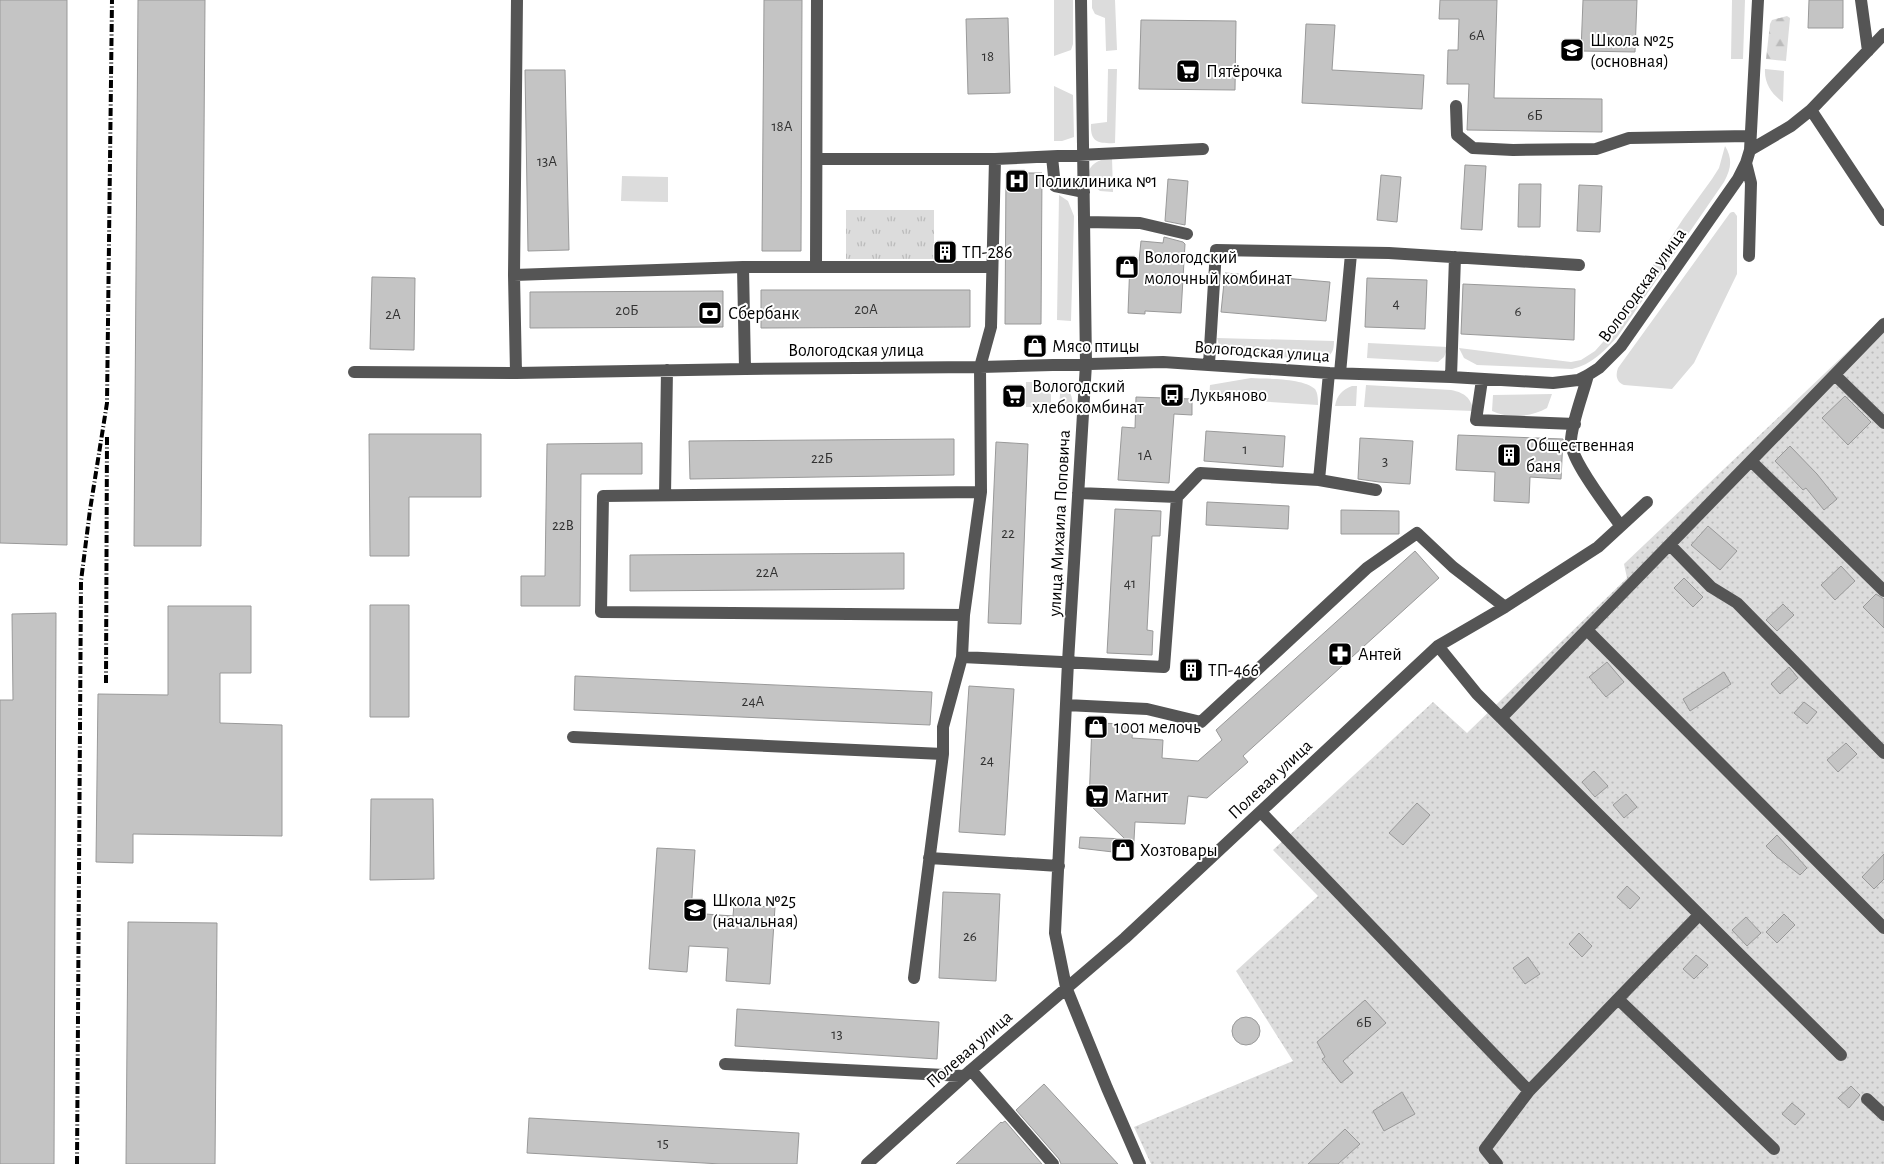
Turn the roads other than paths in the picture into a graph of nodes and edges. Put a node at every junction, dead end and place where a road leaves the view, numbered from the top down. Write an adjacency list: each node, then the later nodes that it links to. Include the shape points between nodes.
1 (517, 0): 29 (street)
2 (817, 0): 16 (street)
3 (1081, 0): 13 (street, улица Михаила Поповича)
4 (1758, 0): 10 (street, Вологодская улица)
5 (1861, 0): 7 (street)
6 (1884, 34): 7 (street)
7 (1868, 51): 9 (street)
8 (1456, 106): 10 (street, via 1457,135 1473,148 1596,149 1628,138)
9 (1812, 110): 12 (street); 19 (street)
10 (1750, 136): 12 (street, Вологодская улица)
11 (1203, 149): 13 (street)
12 (1750, 150): 17 (street, Вологодская улица)
13 (1083, 155): 14 (street); 18 (street, улица Михаила Поповича)
14 (1052, 157): 15 (street); 18 (street, via 1055,186)
15 (995, 158): 16 (street); 28 (street)
16 (816, 159): 27 (street)
17 (1746, 163): 23 (street, via 1751,183); 39 (street, Вологодская улица, via 1729,193 1621,346)
18 (1084, 192): 20 (street, улица Михаила Поповича)
19 (1884, 220)
20 (1084, 222): 21 (street, via 1140,223); 31 (street, улица Михаила Поповича)
21 (1187, 234)
22 (1351, 254): 24 (street); 32 (street, via 1216,250); 37 (street)
23 (1749, 256)
24 (1455, 257): 25 (street); 41 (street)
25 (1579, 265)
26 (743, 267): 27 (street); 29 (street); 34 (street)
27 (816, 267): 28 (street)
28 (992, 267): 33 (street, via 991,327)
29 (514, 275): 38 (street)
30 (1884, 324): 40 (street)
31 (1086, 364): 32 (street, Вологодская улица); 33 (street, Вологодская улица); 49 (street, улица Михаила Поповича)
32 (1209, 364): 37 (street, Вологодская улица)
33 (980, 367): 34 (street, Вологодская улица); 48 (street)
34 (745, 369): 35 (street, Вологодская улица)
35 (667, 370): 38 (street, Вологодская улица); 50 (street)
36 (354, 372): 38 (street, Вологодская улица)
37 (1334, 373): 41 (street, Вологодская улица); 46 (street)
38 (516, 374)
39 (1588, 375): 42 (street, Вологодская улица, via 1578,380 1553,383); 43 (street)
40 (1834, 375): 44 (street); 45 (street)
41 (1450, 377): 42 (street, Вологодская улица)
42 (1482, 380): 43 (street, via 1476,420)
43 (1574, 424): 53 (street, via 1571,443 1578,461)
44 (1884, 424)
45 (1751, 461): 54 (street); 55 (street)
46 (1320, 480): 47 (street); 51 (street, via 1200,473)
47 (1376, 490)
48 (981, 492): 50 (street); 57 (street)
49 (1078, 493): 51 (street); 61 (street, улица Михаила Поповича)
50 (665, 495): 57 (street, via 603,496 601,612)
51 (1177, 497): 61 (street, via 1164,667)
52 (1647, 502): 53 (street, Полевая улица)
53 (1620, 525): 56 (street, Полевая улица, via 1598,547)
54 (1670, 545): 58 (street); 65 (street, via 1711,587 1737,603)
55 (1884, 591)
56 (1505, 607): 59 (street, Полевая улица); 62 (street, via 1453,567 1417,533 1367,568 1201,722 1147,709)
57 (964, 615): 60 (street)
58 (1587, 630): 63 (street); 71 (street)
59 (1438, 646): 63 (street, via 1476,694); 67 (street, Полевая улица)
60 (962, 657): 61 (street); 66 (street, via 943,727)
61 (1068, 662): 62 (street, улица Михаила Поповича)
62 (1066, 706): 69 (street, улица Михаила Поповича)
63 (1501, 718): 70 (street)
64 (573, 737): 66 (street)
65 (1884, 753)
66 (943, 754): 68 (street)
67 (1261, 812): 73 (street, Полевая улица, via 1125,938); 78 (street)
68 (929, 858): 69 (street); 72 (street)
69 (1059, 866): 73 (street, улица Михаила Поповича, via 1055,933)
70 (1699, 914): 74 (street); 75 (street)
71 (1884, 928)
72 (914, 978)
73 (1066, 987): 77 (street, Полевая улица); 84 (street, улица Михаила Поповича)
74 (1618, 999): 78 (street); 81 (street)
75 (1841, 1056)
76 (725, 1064): 77 (street)
77 (967, 1073): 82 (street, Полевая улица); 83 (street)
78 (1529, 1091): 85 (street, via 1485,1149)
79 (1867, 1099): 80 (street)
80 (1884, 1114)
81 (1774, 1149)
82 (867, 1164)
83 (1053, 1164)
84 (1139, 1164)
85 (1497, 1164)

